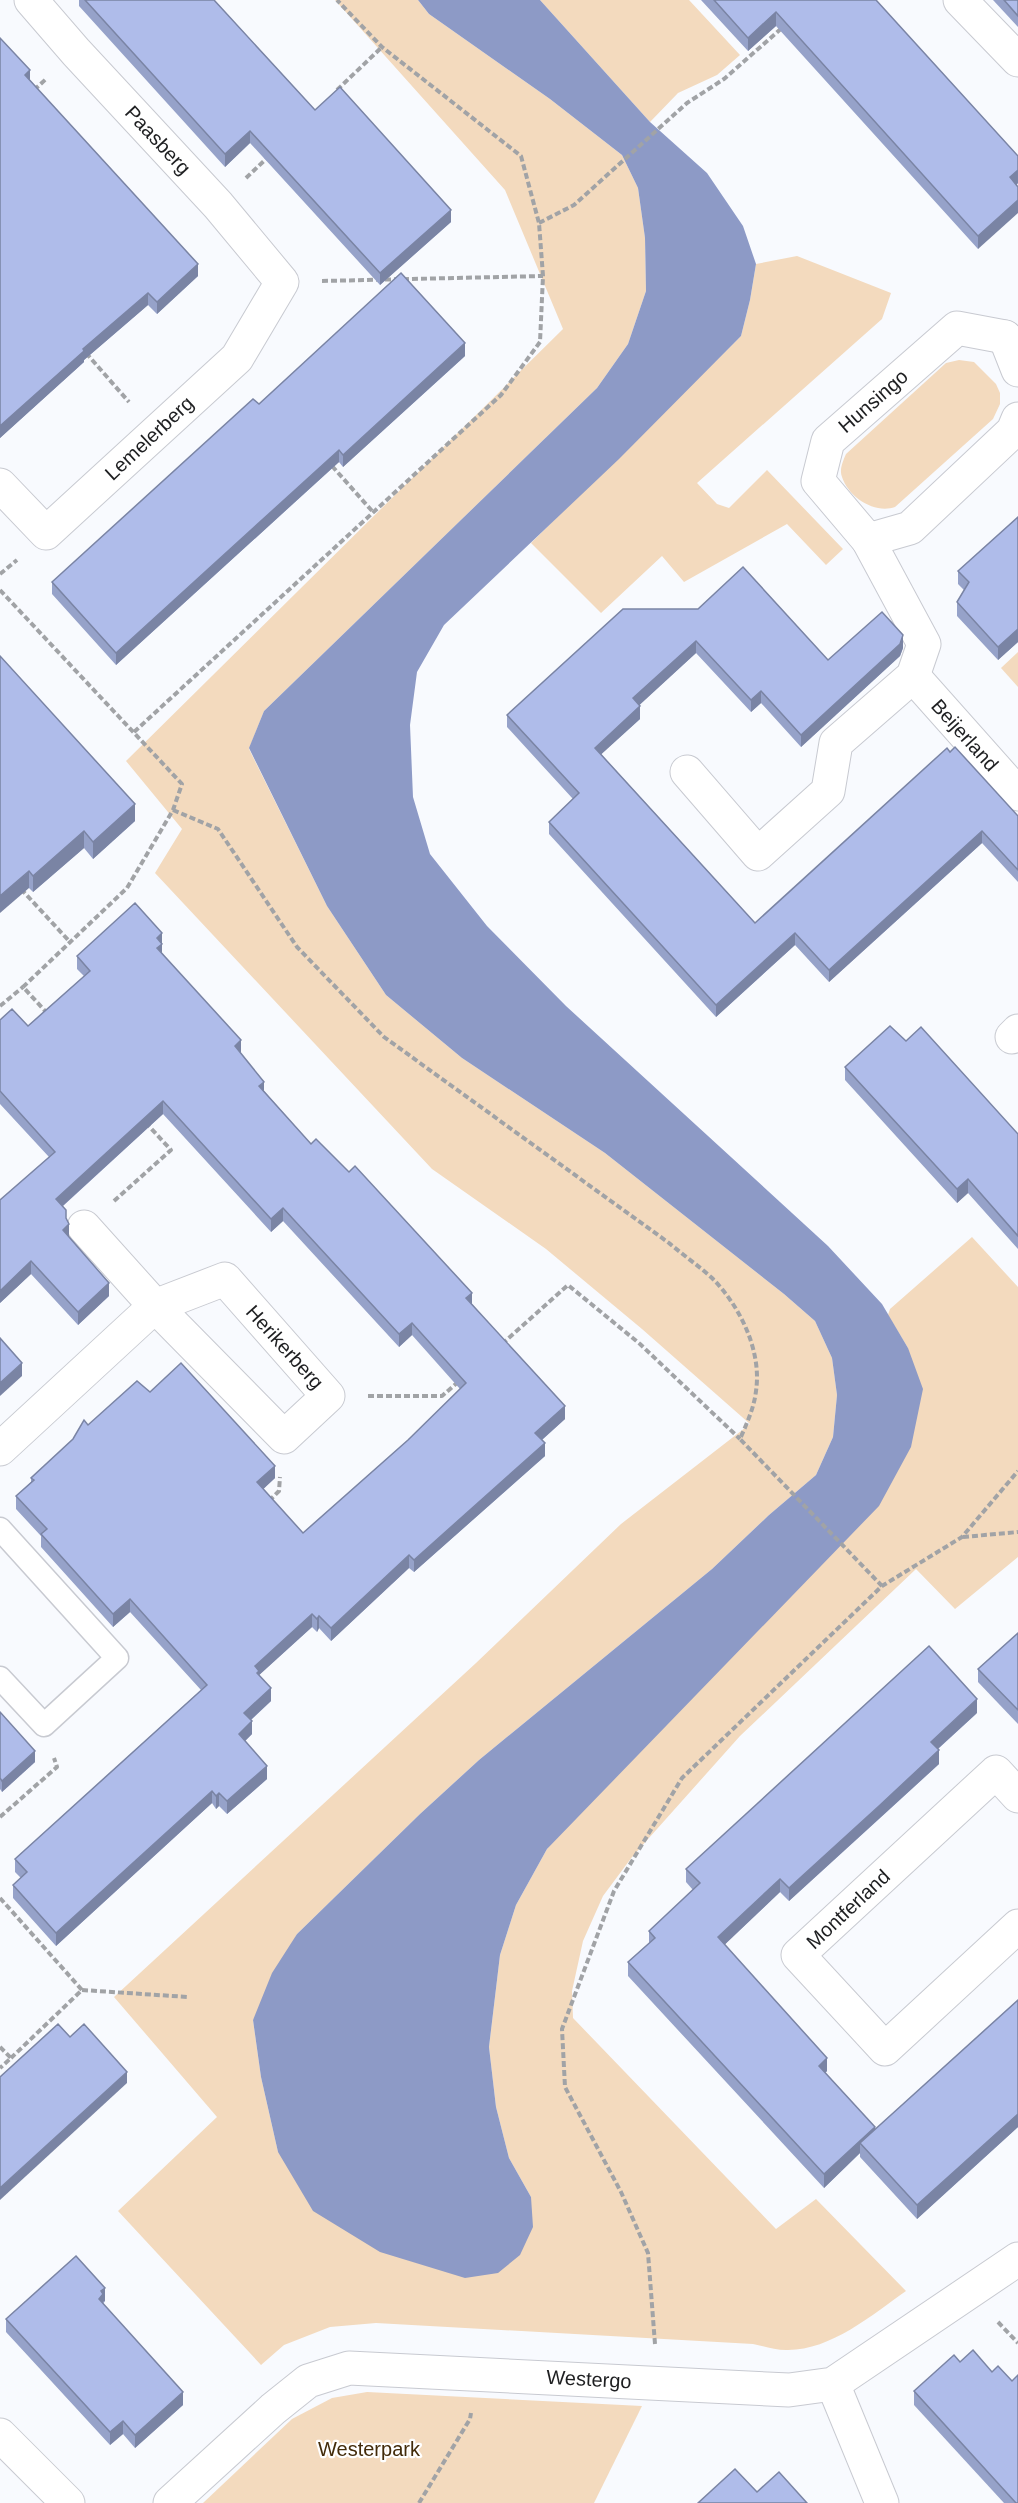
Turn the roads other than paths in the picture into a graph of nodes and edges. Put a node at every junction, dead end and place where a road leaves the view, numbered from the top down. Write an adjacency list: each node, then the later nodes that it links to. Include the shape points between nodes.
1 (31, 0): 4 (street, Paasberg, via 218,205)
2 (960, 0): 3 (street)
3 (1018, 60)
4 (282, 282): 8 (street, Lemelerberg, via 237,358 46,533)
5 (1011, 330): 6 (street, Hunsingo); 9 (street, Hunsingo, via 957,328 828,441 818,481)
6 (1018, 370)
7 (1018, 419): 9 (street, via 1013,431 910,528)
8 (0, 485)
9 (868, 540): 10 (street, via 924,644)
10 (913, 676): 11 (street, via 836,743 828,791 758,854); 12 (street, Beijerland)
11 (687, 772)
12 (1018, 794)
13 (84, 1227): 14 (street)
14 (155, 1306): 14 (street, Herikerberg, via 284,1437 328,1395 225,1279); 15 (street, Herikerberg)
15 (0, 1449)
16 (0, 1529): 17 (lane, via 117,1658 44,1725)
17 (0, 1678)
18 (1018, 1796): 19 (street, Montferland, via 996,1772 798,1955 885,2049)
19 (1018, 1926)
20 (1018, 2259): 21 (street, Westergo)
21 (832, 2384): 24 (street, Westergo, via 789,2390 349,2368 308,2381); 25 (street)
22 (0, 2435): 23 (street)
23 (68, 2503)
24 (170, 2503)
25 (882, 2503)

